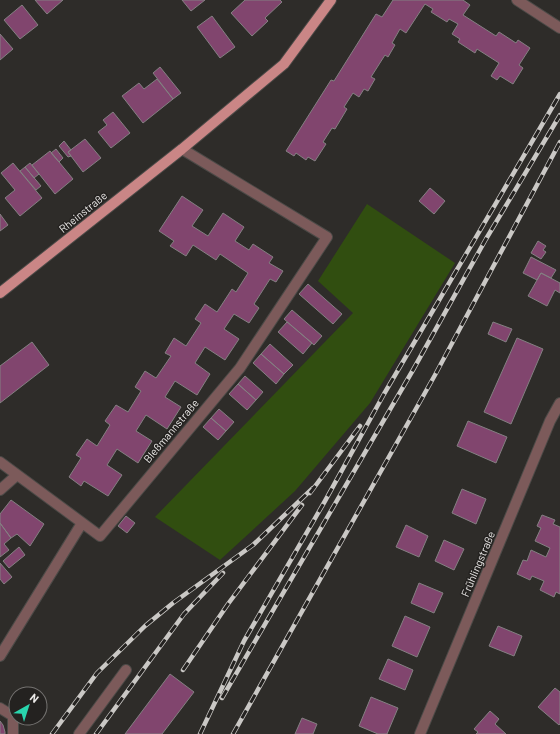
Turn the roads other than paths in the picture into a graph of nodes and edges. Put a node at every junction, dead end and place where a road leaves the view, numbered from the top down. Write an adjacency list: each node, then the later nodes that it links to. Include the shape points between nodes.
1 (331, 0): 4 (main road, Rheinstraße, via 284,64)
2 (517, 0): 3 (street)
3 (560, 28)
4 (182, 149): 5 (main road, Rheinstraße); 10 (street, Bleßmannstraße, via 327,237 240,368 100,536)
5 (0, 293)
6 (560, 403): 16 (street, Frühlingstraße, via 550,421)
7 (0, 462): 8 (street, Bleßmannstraße)
8 (17, 475): 9 (street); 10 (street, Bleßmannstraße)
9 (0, 490)
10 (82, 522): 11 (street)
11 (0, 656)
12 (126, 670): 15 (street)
13 (0, 708): 14 (street, via 13,716)
14 (13, 734)
15 (79, 734)
16 (420, 734)

